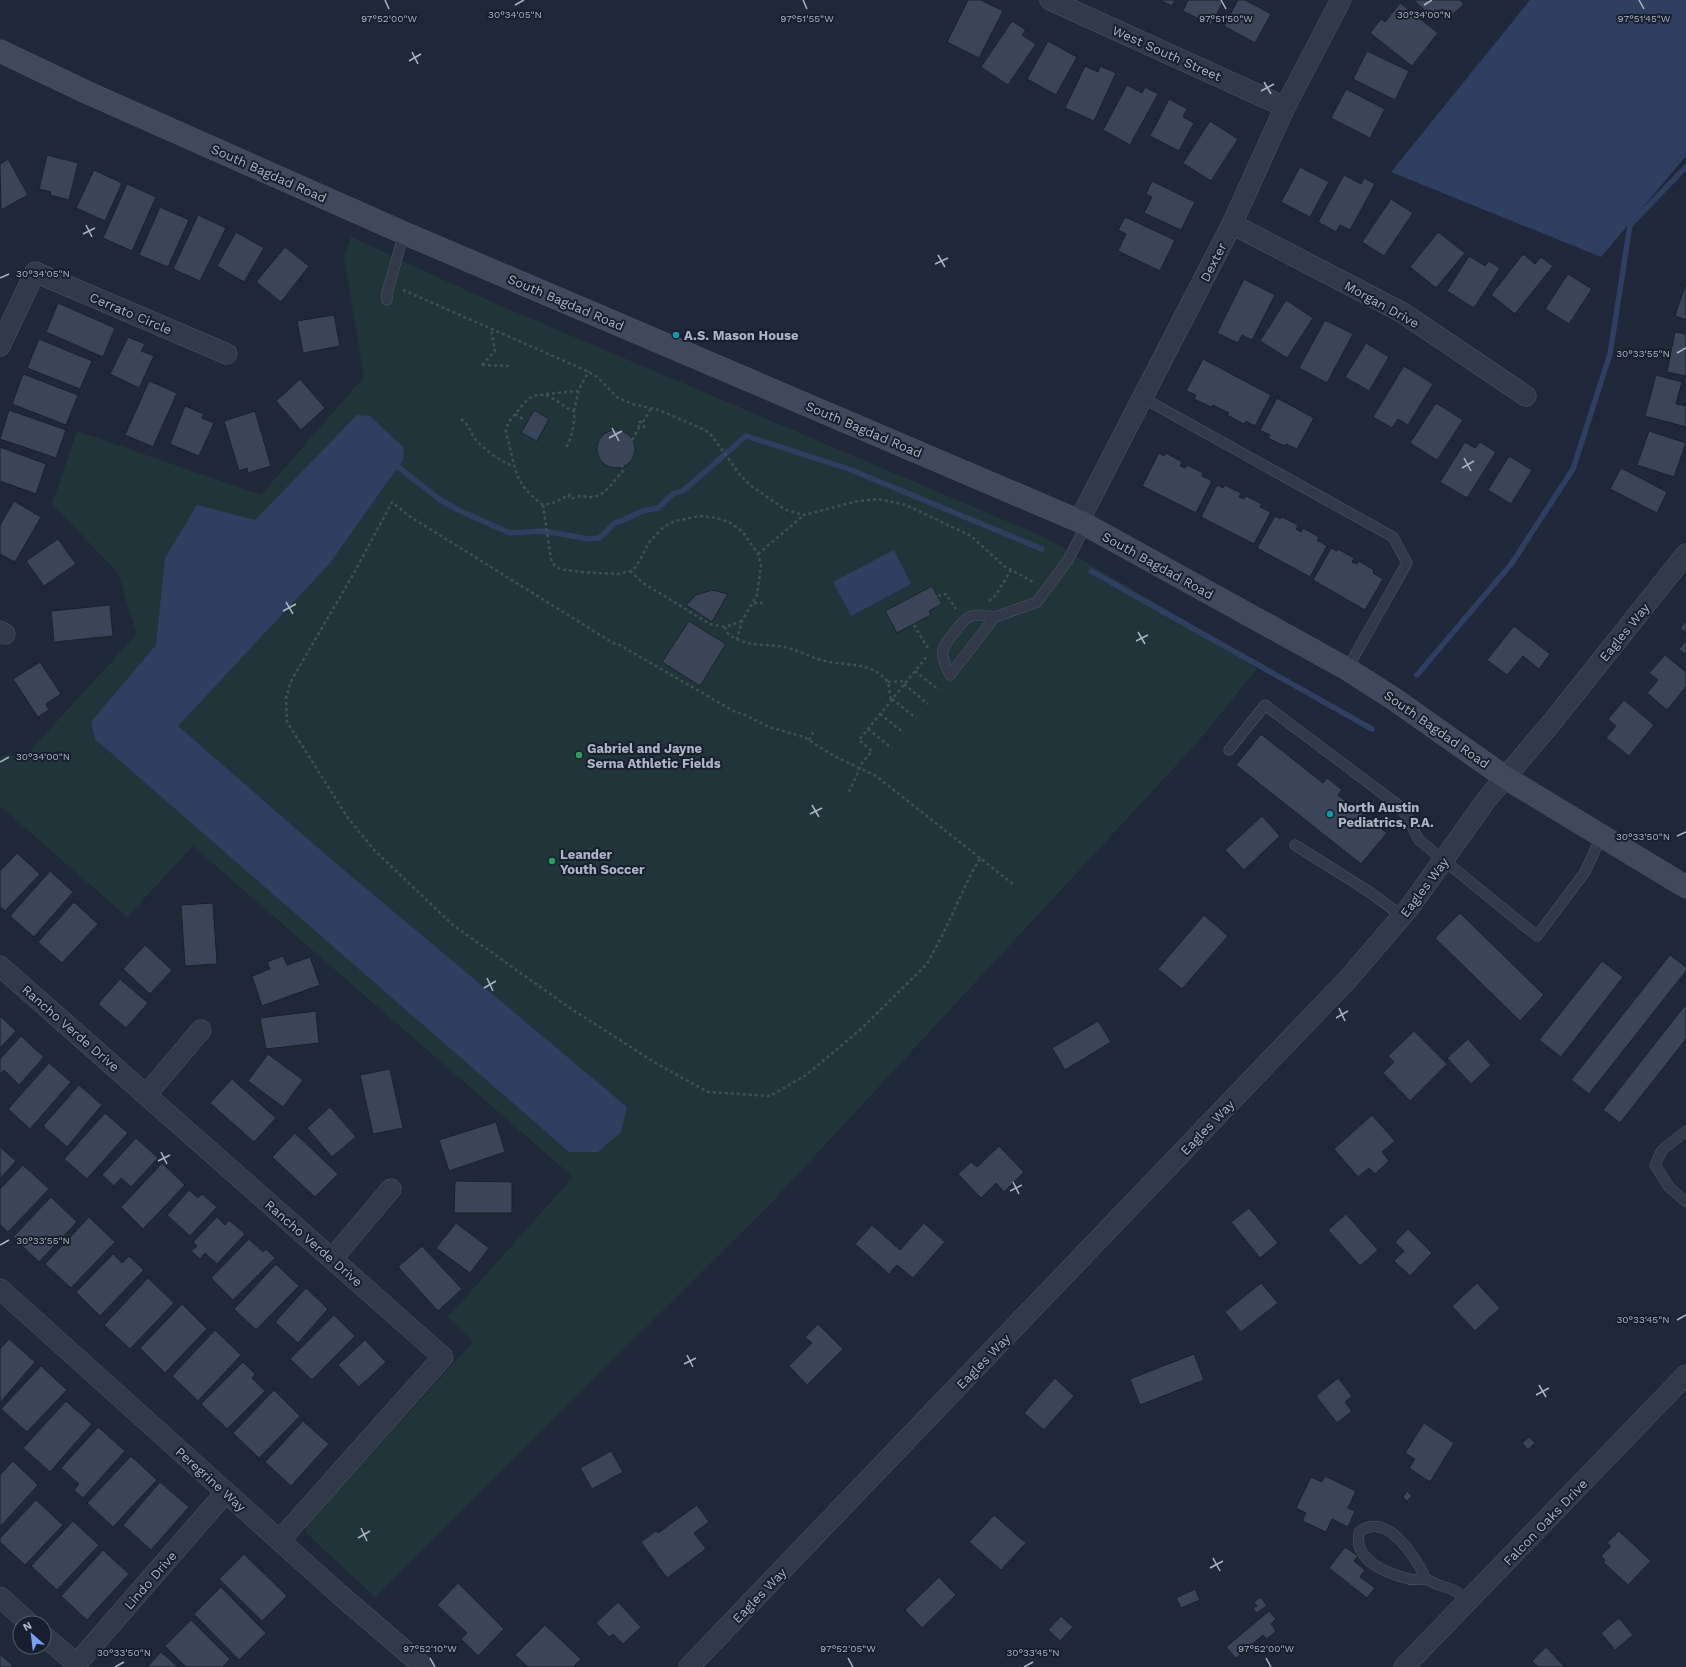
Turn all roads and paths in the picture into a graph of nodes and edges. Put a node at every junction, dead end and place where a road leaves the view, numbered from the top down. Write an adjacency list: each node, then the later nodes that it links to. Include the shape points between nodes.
1 (1050, 0): 4 (street, West South Street)
2 (1341, 0): 4 (street, Dexter)
3 (0, 51): 6 (main road, South Bagdad Road, via 86,92)
4 (1285, 107): 5 (street, Dexter)
5 (1232, 224): 16 (street, Morgan Drive, via 1403,313); 17 (street, Dexter)
6 (404, 233): 8 (lane, via 386,293); 29 (main road, South Bagdad Road)
7 (402, 290): 9 (path)
8 (387, 300)
9 (491, 329): 12 (path, via 495,351 482,365); 13 (path)
10 (0, 346): 11 (street, Cerrato Circle, via 35,272)
11 (227, 354)
12 (512, 366)
13 (589, 371): 14 (path); 18 (path, via 618,397 632,404)
14 (578, 391): 15 (path); 19 (path)
15 (546, 394): 19 (path); 20 (path, via 530,398)
16 (1526, 396)
17 (1143, 398): 29 (street, Dexter); 45 (lane, via 1393,537 1407,563)
18 (651, 408): 23 (path, via 643,422 644,427 640,428); 28 (path, via 705,430 719,444 740,475 764,496 786,510)
19 (574, 411): 24 (path, via 570,442)
20 (515, 414): 22 (path); 26 (path, via 506,430)
21 (461, 419): 26 (path, via 470,427 475,439 494,456)
22 (523, 419)
23 (632, 440)
24 (566, 448)
25 (622, 465): 27 (path, via 623,471 599,495 582,495 572,499 569,494 553,503)
26 (514, 466): 27 (path, via 522,486)
27 (543, 505): 32 (path, via 554,565 560,569 602,574)
28 (804, 515): 30 (path); 33 (path, via 878,499 906,505 971,536 1004,566)
29 (1083, 523): 38 (lane, via 1068,560 1037,602); 45 (main road, South Bagdad Road)
30 (758, 554): 32 (path, via 745,535 734,525 716,518 700,516 676,521 657,532 636,567); 35 (path, via 761,574)
31 (1686, 554): 62 (street, Eagles Way)
32 (630, 571): 41 (path, via 643,583 710,624)
33 (1033, 582)
34 (938, 596): 37 (path, via 946,594)
35 (754, 603): 36 (path); 39 (path)
36 (763, 603)
37 (958, 613)
38 (996, 617): 38 (lane, via 962,662 950,676 942,656 945,644 964,620 971,616)
39 (742, 621): 41 (path); 42 (path)
40 (914, 625): 43 (path)
41 (725, 627): 42 (path, via 726,632)
42 (736, 638): 48 (path, via 749,645 785,647 829,662 858,665 876,672)
43 (930, 652)
44 (918, 666): 46 (path)
45 (1347, 668): 62 (main road, South Bagdad Road)
46 (915, 671): 47 (path); 50 (path)
47 (906, 681): 48 (path); 49 (path)
48 (888, 682): 51 (path)
49 (904, 684): 51 (path); 52 (path)
50 (939, 690)
51 (891, 699): 53 (path); 54 (path)
52 (928, 704)
53 (880, 714): 56 (path); 57 (path)
54 (916, 718)
55 (815, 729): 58 (path)
56 (868, 729): 59 (path); 61 (path, via 858,740 872,751)
57 (904, 733)
58 (809, 740): 61 (path); 66 (path, via 737,713 660,666 613,643 409,516 392,502 291,682 286,698 287,722 348,818 375,852 414,889 453,925 570,1008 657,1064 708,1092 770,1096 806,1075 861,1029 927,964)
59 (892, 748)
60 (1229, 750): 67 (lane, via 1265,705 1398,805 1419,840)
61 (860, 769): 63 (path); 66 (path, via 876,776)
62 (1506, 778): 64 (main road, South Bagdad Road); 67 (street, Eagles Way, via 1487,799)
63 (849, 792)
64 (1602, 835): 67 (lane, via 1585,872 1537,936); 69 (main road, South Bagdad Road)
65 (1295, 845): 70 (lane, via 1368,891)
66 (980, 859): 68 (path)
67 (1444, 859): 70 (street, Eagles Way)
68 (1013, 884)
69 (1686, 886)
70 (1402, 916): 89 (street, Eagles Way, via 1348,979)
71 (0, 966): 73 (street, Rancho Verde Drive)
72 (201, 1030): 73 (street)
73 (146, 1095): 77 (street, Rancho Verde Drive)
74 (1686, 1131): 76 (lane, via 1662,1150 1655,1165 1669,1187)
75 (391, 1189): 77 (street)
76 (1686, 1202)
77 (332, 1259): 81 (street, Rancho Verde Drive, via 443,1357)
78 (0, 1289): 80 (street, Peregrine Way)
79 (1686, 1375): 84 (street, Falcon Oaks Drive)
80 (226, 1492): 81 (street, Peregrine Way); 87 (street, Lindo Drive)
81 (280, 1540): 88 (street, Peregrine Way)
82 (1426, 1579): 82 (lane, via 1410,1579 1374,1565 1358,1549 1359,1532 1371,1526 1395,1535 1413,1556); 84 (lane, via 1458,1591)
83 (0, 1597): 85 (street)
84 (1469, 1600): 90 (street, Falcon Oaks Drive)
85 (20, 1615)
86 (52, 1644): 87 (street)
87 (76, 1666)
88 (424, 1667)
89 (690, 1667)
90 (1404, 1667)

